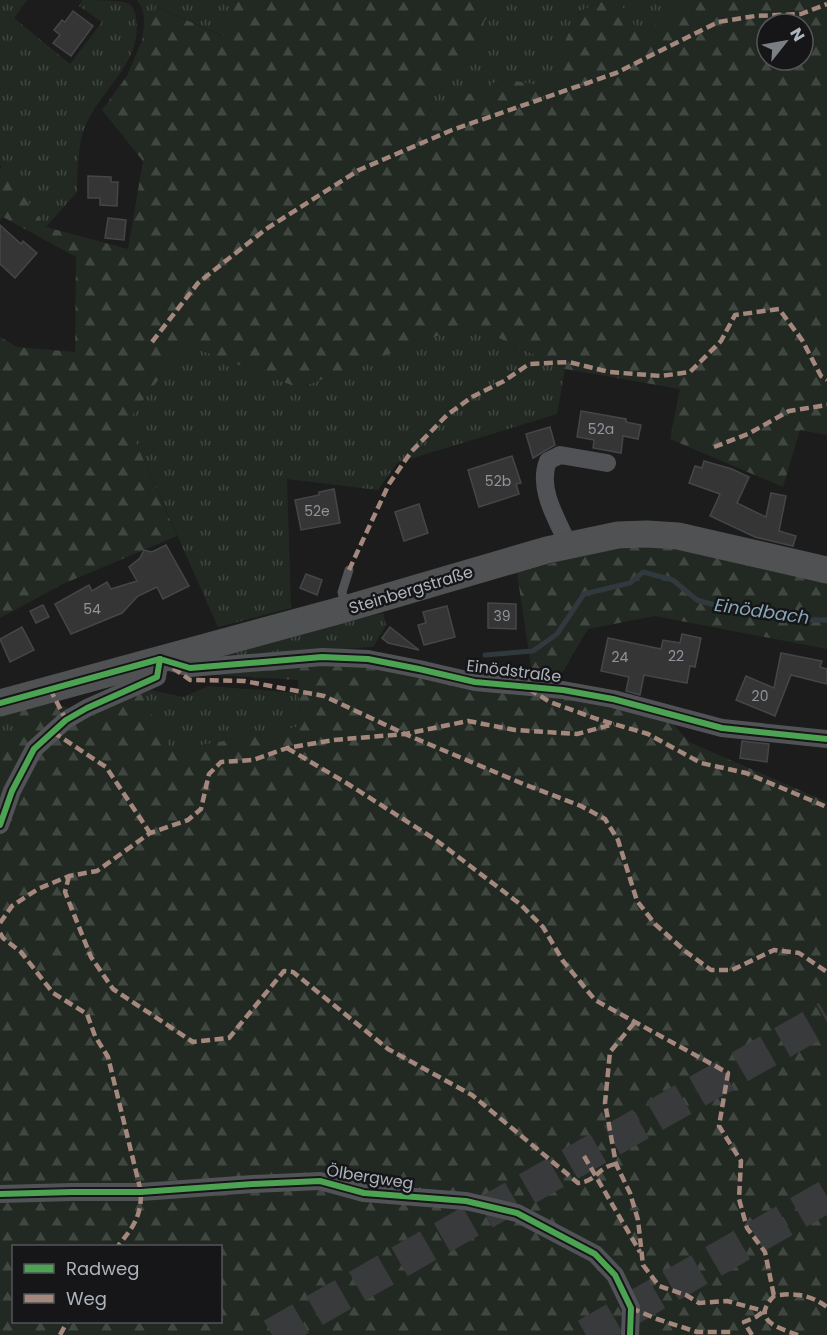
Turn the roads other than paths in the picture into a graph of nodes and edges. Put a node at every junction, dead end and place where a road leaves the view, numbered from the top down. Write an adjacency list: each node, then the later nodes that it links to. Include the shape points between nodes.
1 (607, 463): 2 (street, via 560,455 548,461 544,471 546,492)
2 (568, 544): 4 (main road, Steinbergstraße, via 618,535 678,536); 5 (main road, Steinbergstraße)
3 (349, 570): 5 (lane, via 342,592)
4 (827, 570)
5 (345, 609): 6 (main road, Steinbergstraße)
6 (160, 659): 7 (main road, Steinbergstraße); 8 (street, Einödstraße, via 190,668 322,657 368,659 475,682 613,699 722,728); 9 (street, via 157,677 66,720 34,749)
7 (0, 703)
8 (827, 739)
9 (0, 825)
10 (0, 1194): 11 (street, Ölbergweg, via 141,1192 320,1181 364,1193 466,1201 517,1213 595,1254 615,1275 631,1308)
11 (630, 1335)

